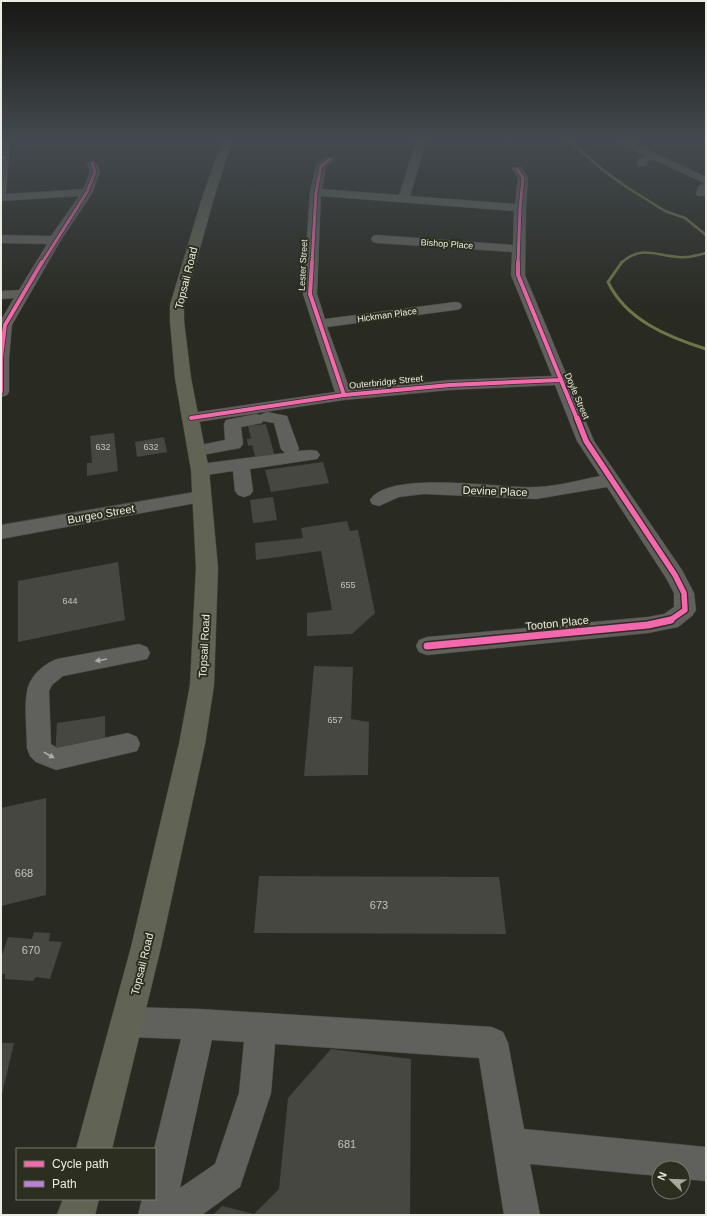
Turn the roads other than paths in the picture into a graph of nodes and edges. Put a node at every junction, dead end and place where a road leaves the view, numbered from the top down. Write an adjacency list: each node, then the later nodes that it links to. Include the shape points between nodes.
1 (83, 198): 10 (street)
2 (210, 198): 20 (main road, Topsail Road, via 177,305 183,378)
3 (316, 198): 15 (street, Lester Street, via 310,294)
4 (399, 198): 5 (street)
5 (403, 198): 7 (street)
6 (521, 198): 7 (street, Doyle Street)
7 (520, 208): 11 (street, Doyle Street)
8 (1, 239): 10 (street)
9 (377, 239): 11 (street, Bishop Place)
10 (55, 240): 12 (street)
11 (518, 249): 16 (street, Doyle Street, via 518,275)
12 (23, 294): 13 (street); 17 (street, via 5,325 1,358)
13 (1, 295)
14 (455, 306): 15 (street, Hickman Place)
15 (319, 324): 18 (street, Lester Street)
16 (560, 380): 18 (street, Outerbridge Street, via 450,385); 26 (street, Doyle Street, via 586,441)
17 (1, 392)
18 (344, 396): 19 (street, Outerbridge Street)
19 (267, 412): 20 (street, Outerbridge Street); 21 (street, via 281,420); 22 (street, via 232,424 234,444)
20 (191, 418): 22 (main road, Topsail Road)
21 (290, 449)
22 (197, 451): 25 (main road, Topsail Road)
23 (311, 455): 24 (street)
24 (241, 464): 25 (street); 27 (street)
25 (200, 470): 28 (main road, Topsail Road)
26 (613, 480): 29 (street, Devine Place, via 536,493 424,488 395,491); 31 (street, Doyle Street, via 675,575 684,593)
27 (244, 491)
28 (201, 497): 30 (street, Burgeo Street); 35 (main road, Topsail Road, via 207,568 202,685 192,744)
29 (379, 500)
30 (1, 532)
31 (685, 610): 32 (street, Tooton Place, via 670,621)
32 (427, 646)
33 (139, 653): 34 (street, one-way to 34, via 56,668 44,679 38,691 39,748 45,754 56,759)
34 (128, 744)
35 (127, 1022): 36 (street); 39 (main road, Topsail Road)
36 (200, 1024): 37 (street); 43 (street)
37 (261, 1028): 38 (street, via 492,1043); 44 (street, via 255,1093 228,1175)
38 (510, 1145): 40 (street); 45 (street)
39 (94, 1148)
40 (706, 1164)
41 (81, 1200): 42 (main road)
42 (76, 1215)
43 (156, 1215)
44 (172, 1215)
45 (522, 1215)

